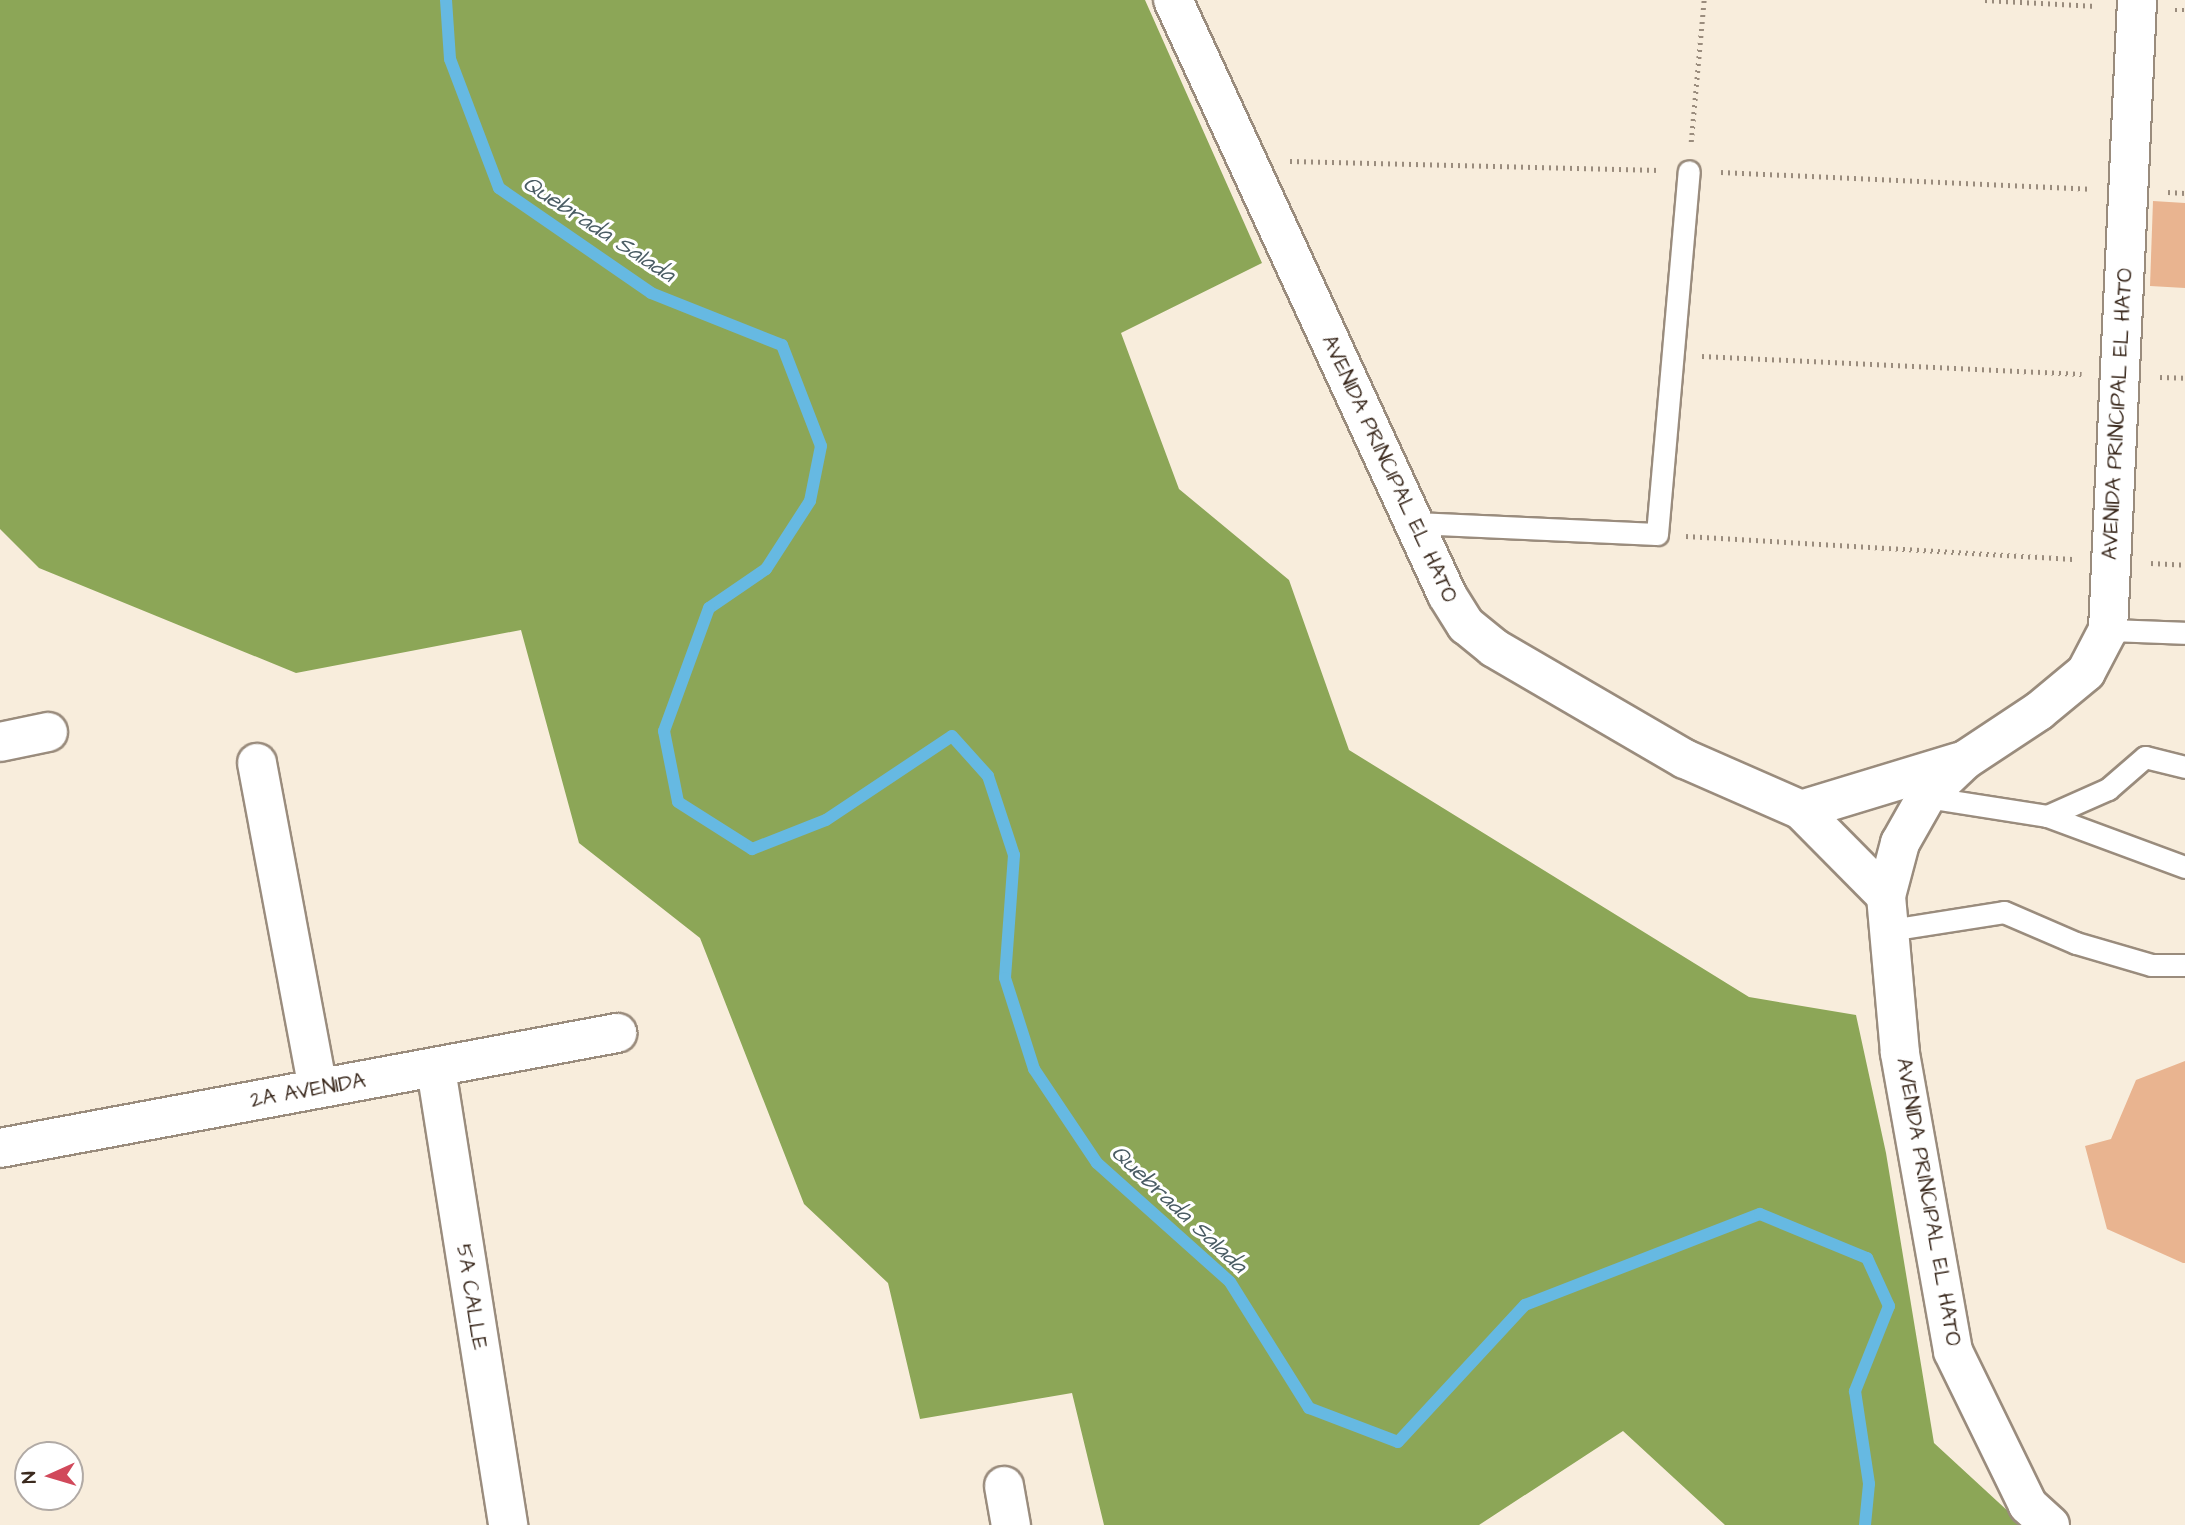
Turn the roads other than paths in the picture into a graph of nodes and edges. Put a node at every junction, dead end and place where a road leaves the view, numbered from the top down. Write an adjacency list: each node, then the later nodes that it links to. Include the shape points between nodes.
1 (1173, 0): 4 (street, AVENIDA PRINCIPAL EL HATO)
2 (2136, 4): 5 (street, AVENIDA PRINCIPAL EL HATO)
3 (1689, 171): 4 (lane, via 1657,534)
4 (1415, 523): 13 (street, AVENIDA PRINCIPAL EL HATO, via 1447,596 1466,625 1494,648 1685,759)
5 (2108, 630): 6 (lane); 9 (street, AVENIDA PRINCIPAL EL HATO, via 2086,672 2039,711)
6 (2185, 633)
7 (48, 732): 8 (street)
8 (0, 742)
9 (1965, 760): 12 (street, AVENIDA PRINCIPAL EL HATO); 13 (street, AVENIDA PRINCIPAL EL HATO)
10 (257, 763): 20 (street)
11 (2185, 767): 14 (lane, via 2145,757 2108,789)
12 (1926, 797): 14 (lane); 16 (street, AVENIDA PRINCIPAL EL HATO, via 1900,843)
13 (1801, 810): 16 (street, AVENIDA PRINCIPAL EL HATO)
14 (2047, 816): 15 (lane)
15 (2185, 867)
16 (1888, 913): 17 (lane, via 2004,912 2151,965); 25 (street, AVENIDA PRINCIPAL EL HATO, via 1900,1053 1954,1351 2028,1504)
17 (2185, 965)
18 (617, 1033): 19 (street, 2A AVENIDA)
19 (436, 1069): 20 (street, 2A AVENIDA); 23 (street, 5A CALLE)
20 (318, 1088): 21 (street, 2A AVENIDA)
21 (0, 1148)
22 (1004, 1486): 24 (street)
23 (508, 1525)
24 (1011, 1525)
25 (2050, 1525)

